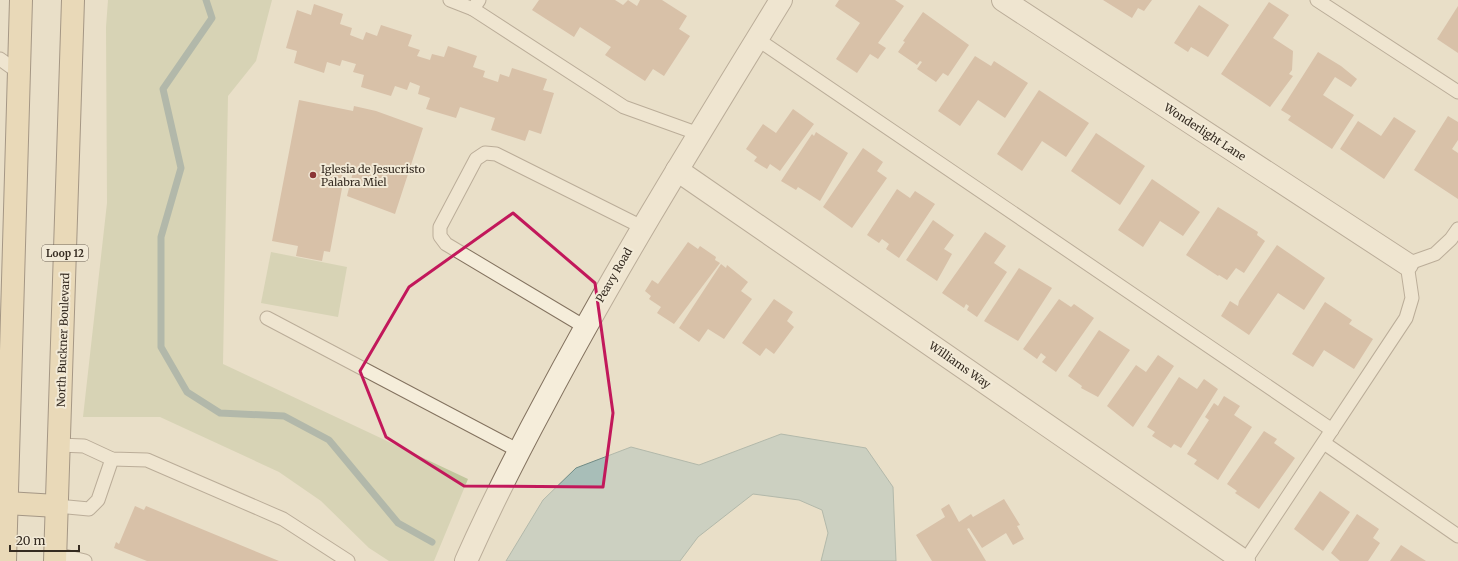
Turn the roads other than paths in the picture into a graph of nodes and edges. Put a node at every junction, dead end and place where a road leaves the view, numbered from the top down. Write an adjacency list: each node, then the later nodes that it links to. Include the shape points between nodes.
1 (21, 0): 10 (main road)
2 (73, 0): 21 (main road, North Buckner Boulevard / Loop 12)
3 (450, 0): 7 (lane)
4 (781, 0): 8 (street, Peavy Road)
5 (1003, 0): 16 (street, Wonderlight Lane)
6 (1317, 0): 11 (lane)
7 (476, 4): 12 (lane, via 624,107)
8 (758, 39): 12 (street, Peavy Road); 19 (lane)
9 (0, 59): 10 (lane)
10 (18, 72): 24 (main road)
11 (1458, 92)
12 (699, 134): 13 (street, Peavy Road)
13 (677, 170): 14 (street, Peavy Road); 32 (street, Williams Way)
14 (642, 227): 18 (street, Peavy Road); 18 (lane, via 496,154 485,152 476,159 440,227 440,236 446,244)
15 (1458, 229): 16 (lane, via 1435,254)
16 (1407, 264): 19 (lane, via 1412,298 1406,318)
17 (267, 318): 22 (lane)
18 (585, 327): 22 (street, Peavy Road)
19 (1332, 430): 20 (lane)
20 (1324, 443): 26 (lane); 32 (lane)
21 (59, 445): 23 (lane, via 84,446); 25 (main road, North Buckner Boulevard / Loop 12)
22 (519, 451): 31 (street, Peavy Road)
23 (112, 459): 25 (lane, via 98,500 90,509); 30 (lane, via 147,460 219,491 283,519)
24 (6, 503): 25 (main road); 28 (main road)
25 (57, 506): 27 (main road, North Buckner Boulevard / Loop 12)
26 (1458, 536)
27 (56, 557): 29 (lane)
28 (5, 561)
29 (85, 561)
30 (348, 561)
31 (466, 561)
32 (1245, 561)

